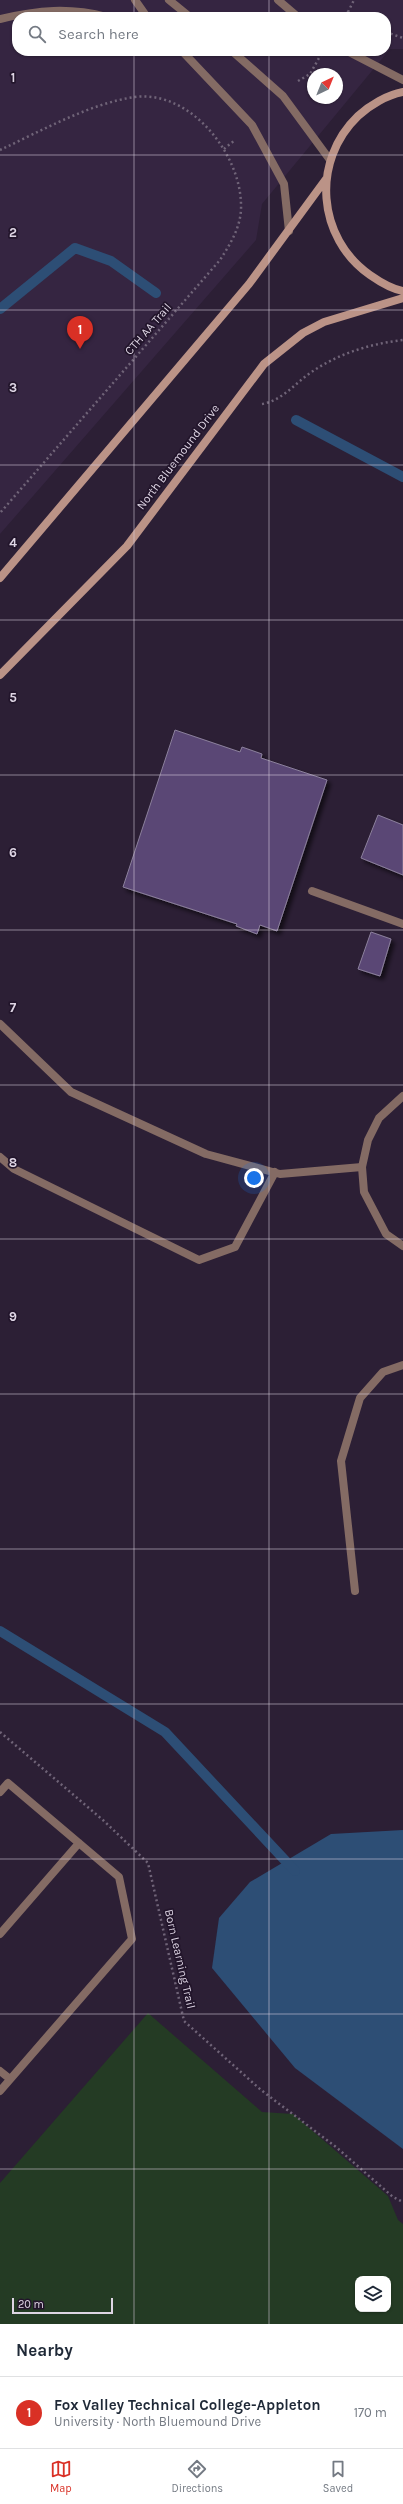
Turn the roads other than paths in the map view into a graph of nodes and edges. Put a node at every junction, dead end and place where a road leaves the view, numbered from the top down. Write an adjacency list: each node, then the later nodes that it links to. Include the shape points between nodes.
1 (135, 0): 6 (street)
2 (169, 0): 7 (street)
3 (278, 0): 8 (street)
4 (28, 12): 5 (street)
5 (87, 12)
6 (143, 12)
7 (184, 12)
8 (292, 12)
9 (12, 16): 10 (street)
10 (0, 19)
11 (187, 56): 18 (street, via 252,125 284,184)
12 (238, 56): 16 (street, via 283,96)
13 (357, 56): 14 (street)
14 (403, 80)
15 (403, 92): 16 (main road, via 381,100 364,111 349,125)
16 (330, 160): 17 (main road)
17 (326, 180): 18 (main road); 19 (main road, via 325,200 329,220 347,255 378,281)
18 (289, 231): 21 (main road, via 250,284 193,353)
19 (403, 291)
20 (403, 298): 22 (main road, North Bluemound Drive, via 324,322 284,347 264,364 127,546)
21 (0, 578)
22 (0, 675)
23 (312, 891): 24 (street)
24 (403, 924)
25 (0, 1024): 29 (street, via 70,1092 206,1154)
26 (403, 1096): 28 (street, via 379,1118 368,1140)
27 (0, 1157): 29 (street, via 14,1169 199,1260 235,1247)
28 (362, 1167): 29 (street); 30 (street, via 364,1192 386,1234)
29 (276, 1172)
30 (403, 1246)
31 (403, 1365): 32 (street, via 384,1372 360,1398 341,1461)
32 (355, 1591)
33 (0, 1792): 34 (street, via 8,1783)
34 (79, 1843): 35 (street); 37 (street, via 119,1877 132,1939)
35 (0, 1934)
36 (0, 2071): 37 (street)
37 (10, 2079): 38 (street)
38 (0, 2091)

